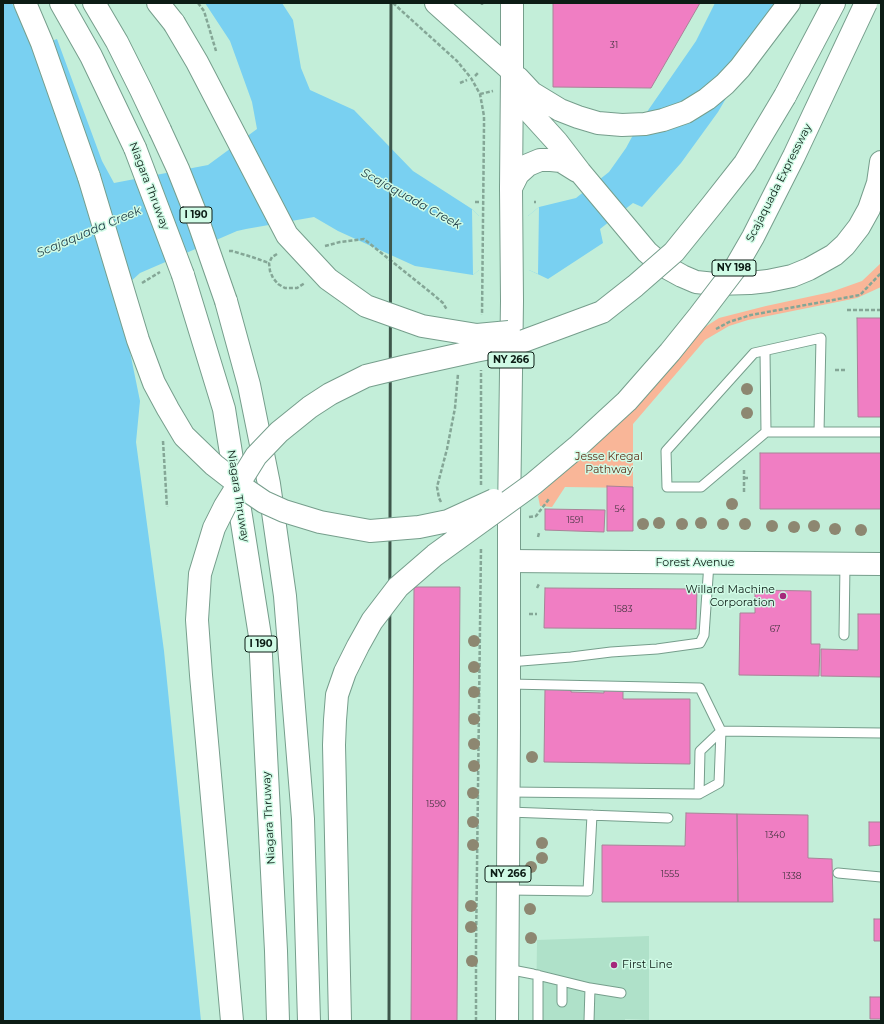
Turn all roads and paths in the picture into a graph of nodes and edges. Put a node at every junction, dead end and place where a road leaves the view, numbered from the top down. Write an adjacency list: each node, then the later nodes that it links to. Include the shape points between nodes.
1 (25, 3): 39 (main road, bridge, via 42,43 88,177 138,340 154,383 184,436 214,465 264,502 284,511 320,522 370,531 419,527 448,521)
2 (61, 3): 76 (main road, Niagara Thruway / I 190, bridge, via 91,56 135,148 183,275 224,408 260,636)
3 (94, 3): 77 (main road, I 190, bridge, via 117,42 178,169 226,301 249,385 268,484 285,596 303,819)
4 (158, 3): 27 (main road, bridge, via 174,23 204,75 287,235 328,279 366,306 422,326 478,334)
5 (393, 3): 26 (path, via 457,61 480,94 484,116)
6 (436, 3): 11 (main road)
7 (512, 3): 11 (main road)
8 (788, 3): 11 (main road, via 740,68 725,84 686,112 664,120 622,125 598,123 578,117 560,110 532,93)
9 (834, 3): 27 (main road, bridge, via 785,96 745,163 674,252 602,312)
10 (866, 3): 39 (main road, Scajaquada Expressway / NY 198, bridge, via 794,156 734,270 675,346 627,401)
11 (512, 71): 17 (main road, via 528,109); 18 (main road, NY 266)
12 (479, 72): 13 (path)
13 (475, 76)
14 (467, 80): 15 (path)
15 (460, 83)
16 (881, 162): 17 (main road, via 878,183 869,209 845,245 834,255 792,276 750,283 696,282 662,265 647,252)
17 (586, 179): 18 (main road, via 561,161 540,160 528,165 518,174)
18 (510, 188): 49 (main road, NY 266, via 512,272)
19 (475, 202): 20 (path)
20 (480, 202)
21 (340, 242): 25 (path, via 364,239 435,296)
22 (881, 273): 28 (path, via 860,295 751,315)
23 (846, 310): 24 (path)
24 (881, 310)
25 (450, 314)
26 (482, 318)
27 (558, 328): 75 (main road, bridge, via 521,342 366,376 330,394 279,432 256,456 214,528 200,574 197,620)
28 (715, 330)
29 (765, 351): 32 (lane); 32 (lane, via 754,353 666,451 667,487 701,487); 33 (lane, via 821,338)
30 (482, 364): 40 (path)
31 (458, 371): 43 (path, via 455,408 437,487)
32 (766, 432): 33 (lane)
33 (819, 432): 34 (lane)
34 (881, 432)
35 (162, 436): 44 (path)
36 (744, 464): 37 (path)
37 (744, 478): 38 (path); 41 (path)
38 (749, 478)
39 (533, 484): 78 (main road, bridge, via 435,555 398,587 372,621 345,672 337,695 334,745)
40 (481, 489)
41 (744, 493)
42 (552, 495): 45 (path, via 536,516)
43 (442, 503)
44 (167, 507)
45 (527, 517)
46 (539, 533): 47 (path)
47 (538, 537)
48 (481, 544): 79 (path)
49 (509, 561): 50 (main road, Forest Avenue); 58 (main road, NY 266)
50 (709, 563): 51 (main road, Forest Avenue); 58 (lane, via 704,636 700,643)
51 (845, 564): 52 (main road, Forest Avenue); 57 (lane)
52 (881, 564)
53 (539, 584): 54 (path)
54 (537, 588)
55 (527, 614): 56 (path)
56 (537, 614)
57 (844, 634)
58 (509, 662): 59 (main road, NY 266)
59 (509, 684): 60 (lane, via 700,688); 63 (main road, NY 266)
60 (721, 731): 61 (lane); 62 (lane, via 700,751); 62 (lane, via 719,783)
61 (881, 733)
62 (699, 794): 63 (lane)
63 (509, 802): 64 (lane); 68 (main road, NY 266)
64 (592, 815): 65 (lane); 68 (lane, via 588,892)
65 (668, 818)
66 (838, 873): 67 (lane)
67 (881, 877)
68 (508, 890): 69 (main road, NY 266)
69 (507, 969): 70 (lane); 80 (main road, NY 266)
70 (538, 975): 71 (lane); 81 (lane)
71 (562, 982): 72 (lane); 74 (lane)
72 (590, 988): 73 (lane); 82 (lane)
73 (621, 993)
74 (562, 1002)
75 (232, 1021)
76 (278, 1021)
77 (309, 1021)
78 (340, 1021)
79 (476, 1021)
80 (507, 1021)
81 (538, 1021)
82 (589, 1021)

